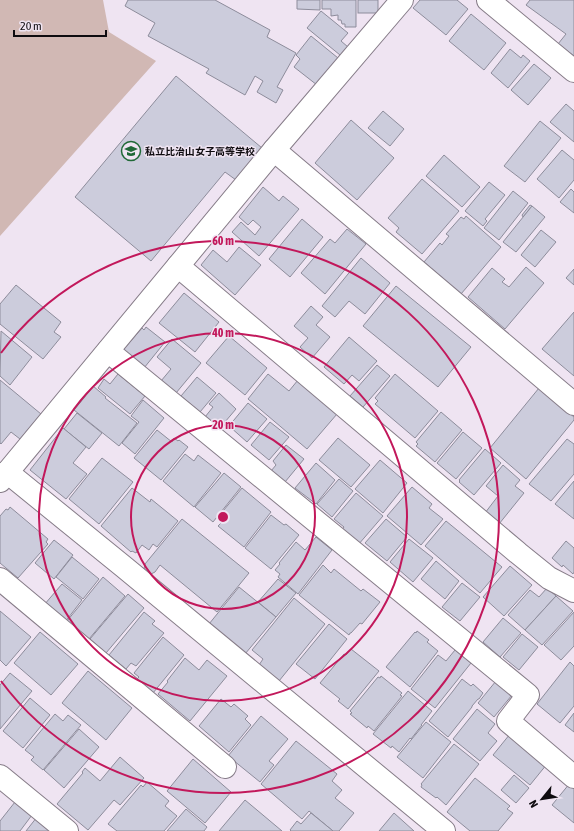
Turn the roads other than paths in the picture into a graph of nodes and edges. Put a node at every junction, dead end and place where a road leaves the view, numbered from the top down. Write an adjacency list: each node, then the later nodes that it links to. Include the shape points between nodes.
1 (402, 0): 4 (street)
2 (488, 0): 3 (street)
3 (574, 71)
4 (274, 150): 5 (street); 7 (street)
5 (178, 266): 6 (street); 10 (street, via 518,553 549,578)
6 (108, 351): 8 (street); 13 (street, via 528,695 508,722)
7 (574, 404)
8 (4, 477): 15 (street, via 130,572)
9 (0, 579): 11 (street)
10 (574, 591)
11 (225, 767)
12 (0, 776): 14 (street)
13 (574, 777)
14 (67, 831)
15 (444, 831)

